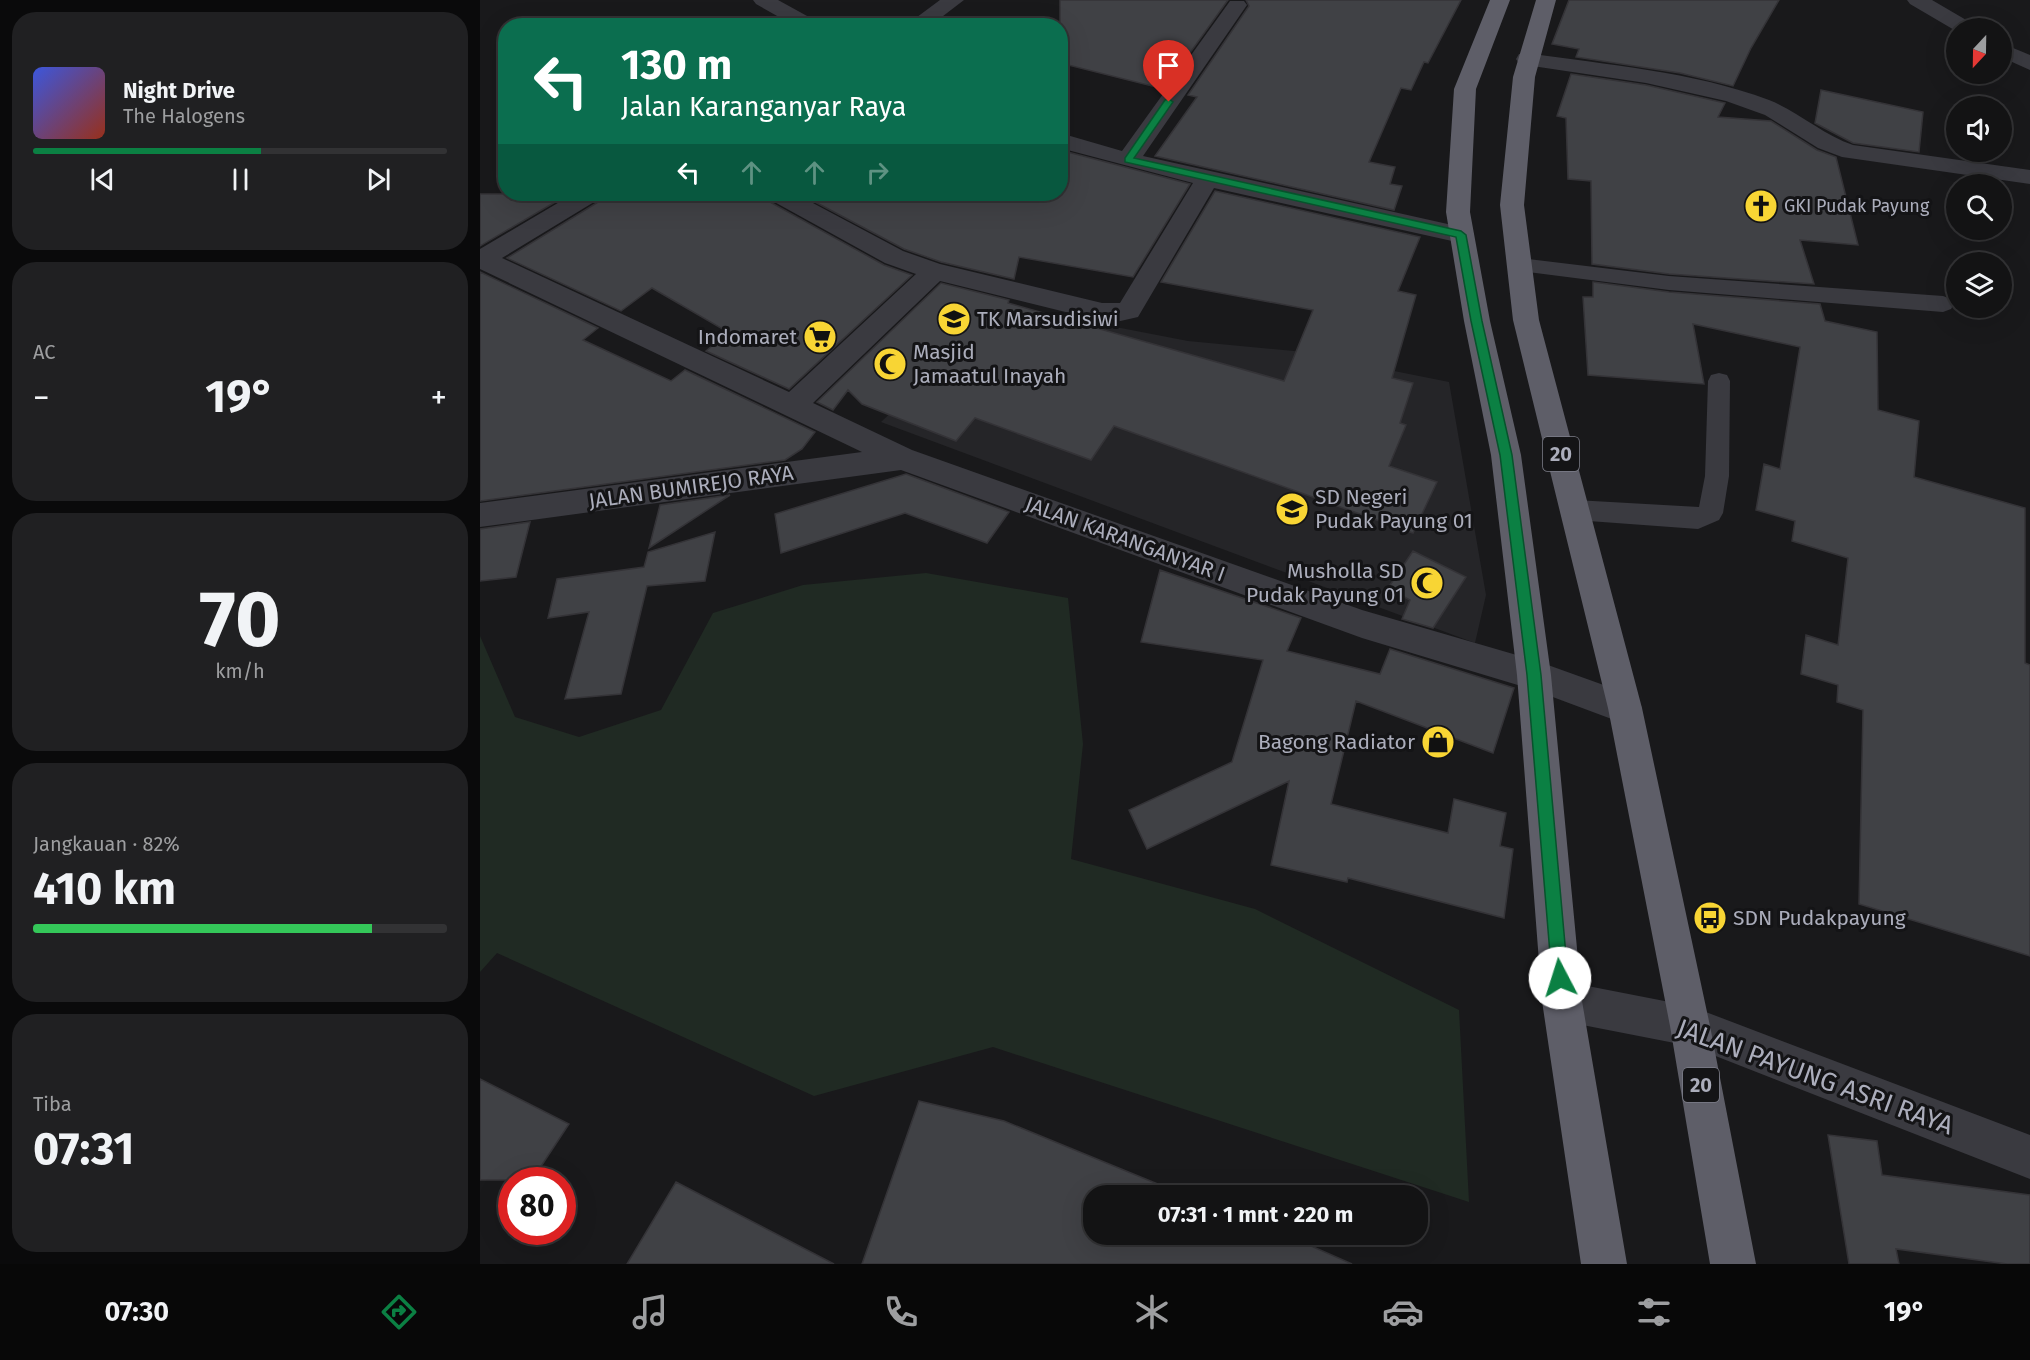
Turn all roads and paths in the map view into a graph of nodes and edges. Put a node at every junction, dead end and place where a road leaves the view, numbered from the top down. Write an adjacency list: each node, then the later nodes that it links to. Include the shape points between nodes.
1 (763, 0): 7 (street)
2 (954, 0): 8 (street)
3 (1500, 0): 19 (highway, via 1465,88 1458,212)
4 (1546, 0): 11 (highway, 20)
5 (1917, 0): 9 (street)
6 (1236, 5): 14 (street)
7 (796, 18)
8 (927, 18)
9 (1948, 18)
10 (2012, 55): 12 (street)
11 (1527, 59): 15 (street, via 1726,93 1786,116 1833,147 1850,152); 21 (highway, 20, via 1512,205)
12 (2030, 64)
13 (1068, 143): 14 (street)
14 (1128, 160): 16 (street)
15 (2030, 177)
16 (1207, 179): 19 (street); 22 (street, via 1129,310 1102,312)
17 (578, 201): 20 (street)
18 (791, 201): 22 (street, via 894,257)
19 (1461, 235): 29 (highway, via 1506,455)
20 (481, 259): 25 (street, JALAN KARANGANYAR I)
21 (1520, 265): 23 (lane, via 1668,283); 27 (highway, 20, via 1526,320)
22 (935, 271): 25 (street)
23 (1943, 304)
24 (1719, 381): 27 (lane, via 1717,476 1710,513 1698,519)
25 (792, 406): 26 (street, JALAN KARANGANYAR I)
26 (902, 458): 28 (street, JALAN BUMIREJO RAYA); 29 (street, JALAN KARANGANYAR I, via 1362,624)
27 (1575, 510): 30 (highway, 20)
28 (480, 515)
29 (1534, 675): 30 (street, JALAN KARANGANYAR I); 31 (highway)
30 (1625, 708): 32 (highway, 20)
31 (1562, 1001): 32 (street, JALAN PAYUNG ASRI RAYA); 34 (highway)
32 (1690, 1026): 33 (street, JALAN PAYUNG ASRI RAYA); 35 (highway, 20)
33 (2030, 1157)
34 (1604, 1264)
35 (1733, 1264)

